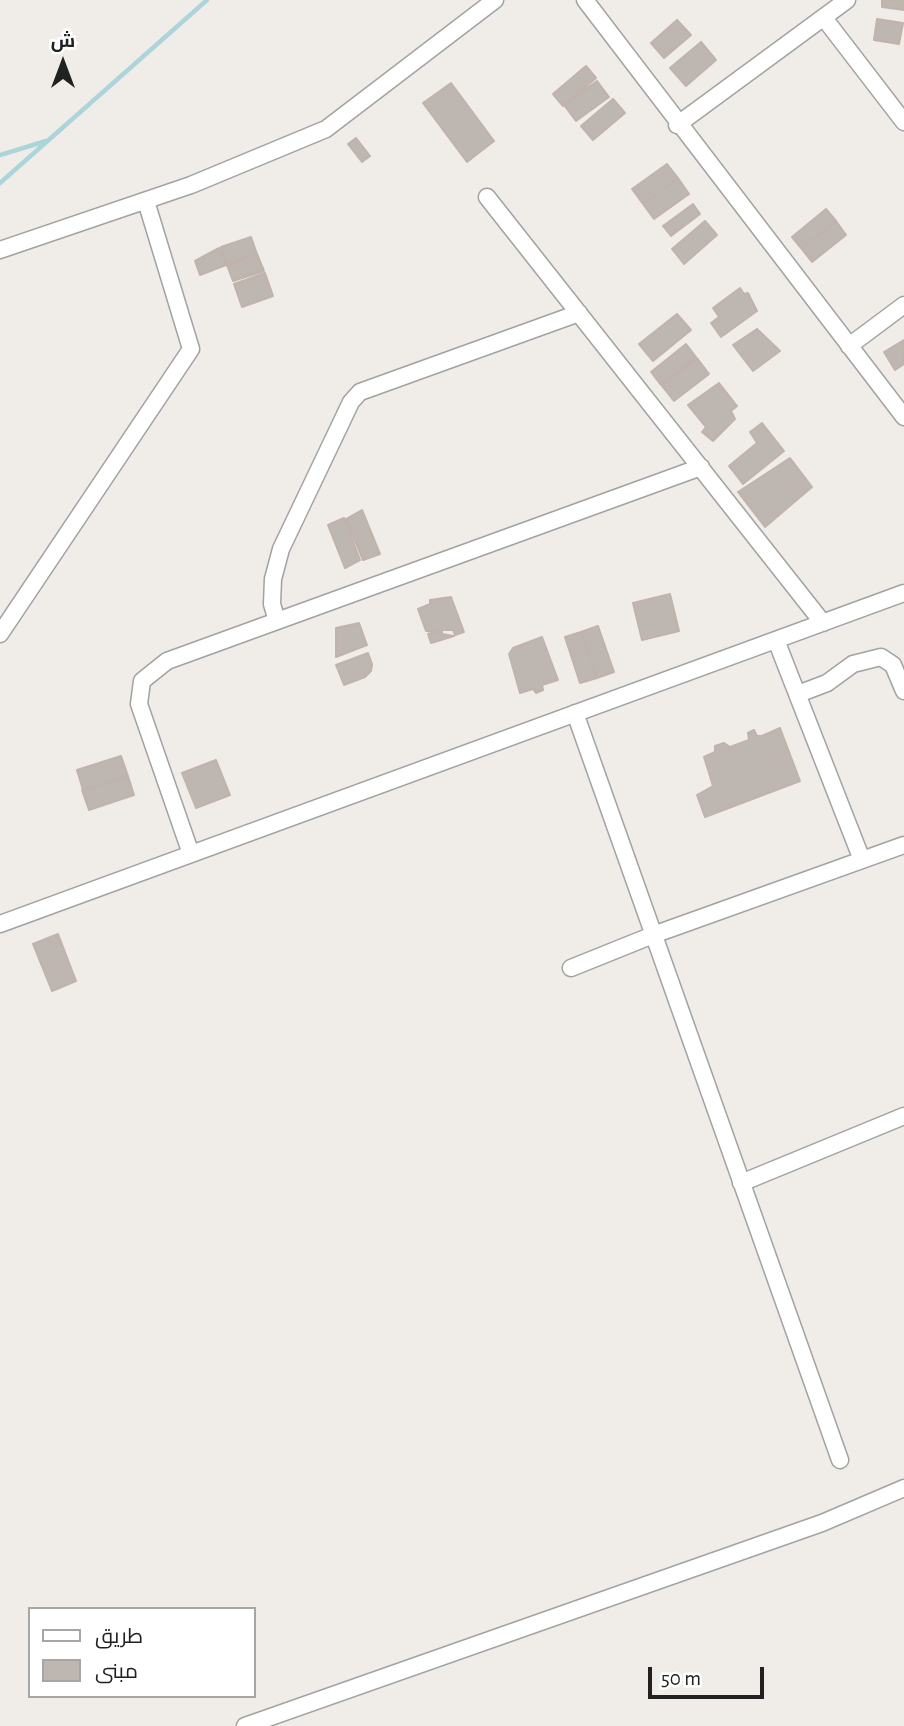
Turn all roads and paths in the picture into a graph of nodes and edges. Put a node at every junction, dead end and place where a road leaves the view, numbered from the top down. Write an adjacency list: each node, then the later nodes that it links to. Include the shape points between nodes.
1 (495, 0): 8 (street, via 326,129)
2 (584, 0): 6 (street)
3 (847, 0): 4 (street)
4 (824, 18): 5 (street); 6 (street)
5 (904, 122)
6 (677, 125): 12 (street)
7 (486, 197): 11 (street)
8 (146, 201): 9 (street); 18 (street, via 191,349)
9 (0, 250)
10 (904, 305): 12 (street)
11 (579, 313): 14 (street); 16 (street, via 360,392 351,402 281,549 273,579)
12 (849, 346): 13 (street)
13 (904, 417)
14 (701, 467): 16 (street); 17 (street)
15 (904, 593): 17 (street)
16 (277, 621): 24 (street, via 167,661 142,681 139,704 144,723)
17 (822, 623): 19 (street)
18 (0, 634)
19 (776, 640): 21 (street); 22 (street)
20 (904, 691): 21 (street, via 888,659 873,657)
21 (798, 694): 25 (street)
22 (575, 713): 24 (street); 27 (street)
23 (904, 845): 25 (street)
24 (191, 854): 26 (street)
25 (862, 860): 27 (street)
26 (0, 924)
27 (653, 935): 28 (street); 30 (street)
28 (572, 968)
29 (904, 1116): 30 (street)
30 (741, 1183): 31 (street)
31 (840, 1460)
32 (904, 1488): 33 (street, via 822,1522)
33 (245, 1726)

